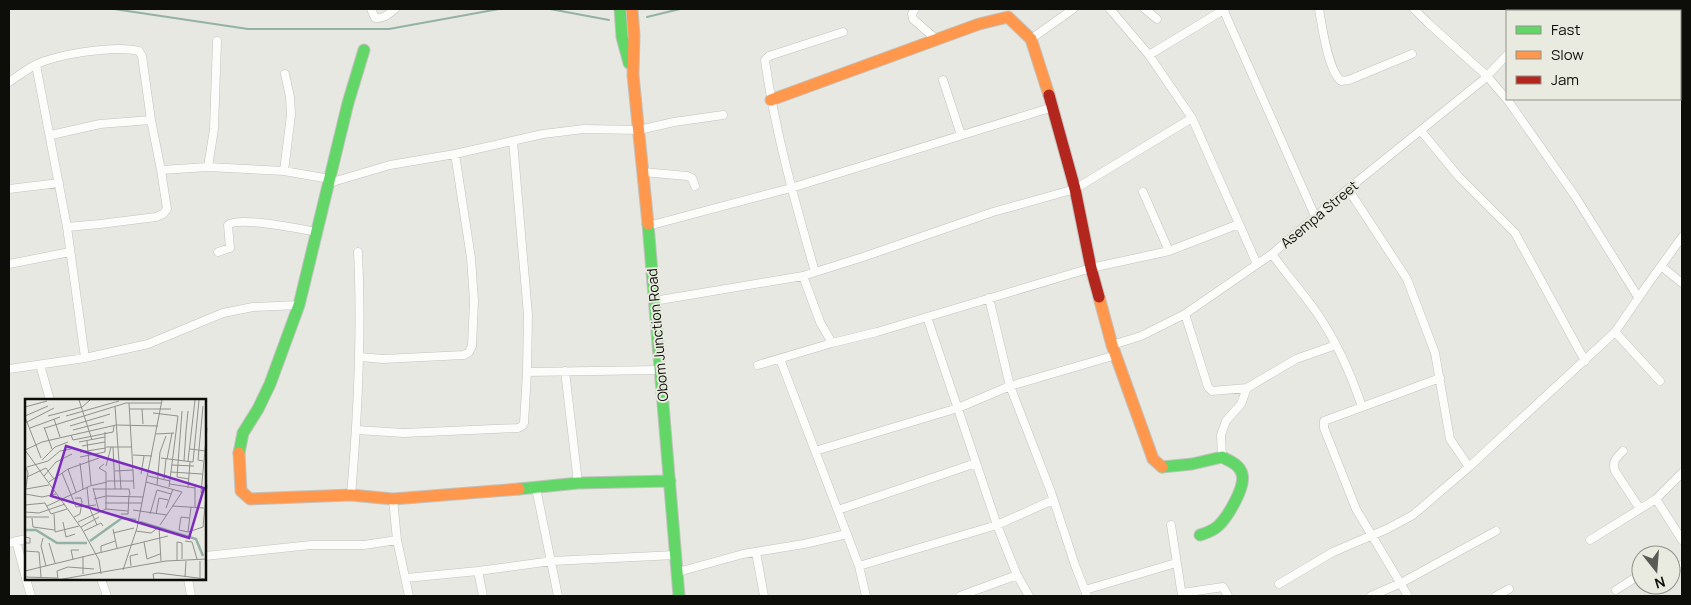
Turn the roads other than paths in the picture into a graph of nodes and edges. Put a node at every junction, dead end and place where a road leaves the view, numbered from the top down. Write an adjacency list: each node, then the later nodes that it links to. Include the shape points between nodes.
1 (371, 9): 2 (street, via 378,18)
2 (395, 9)
3 (620, 9): 24 (street, Obom Junction Road, via 622,37)
4 (632, 9): 24 (street, Obom Junction Road)
5 (915, 9): 16 (street, via 913,18)
6 (1073, 9): 15 (street)
7 (1110, 9): 20 (street)
8 (1145, 9): 13 (street)
9 (1224, 9): 20 (street); 53 (street)
10 (1319, 9): 19 (street, via 1335,77 1341,81)
11 (1414, 9): 25 (street)
12 (1006, 13): 15 (street); 16 (street)
13 (1157, 19)
14 (843, 32): 29 (street, via 769,56 765,60)
15 (1031, 39): 31 (street)
16 (937, 40): 29 (street)
17 (217, 41): 41 (street, via 215,119)
18 (364, 50): 45 (street)
19 (1412, 54)
20 (1149, 55): 33 (street)
21 (1506, 56): 25 (street, Asempa Street)
22 (36, 65): 27 (street); 34 (street, via 86,52 140,51); 37 (street)
23 (284, 74): 43 (street, via 290,97)
24 (633, 75): 35 (street, Obom Junction Road)
25 (1487, 76): 28 (street); 36 (street, Asempa Street)
26 (943, 80): 38 (street)
27 (9, 82)
28 (1506, 98)
29 (771, 100): 48 (street)
30 (1507, 100): 71 (street, via 1575,196)
31 (1053, 107): 38 (street); 50 (street)
32 (723, 115): 35 (street)
33 (1192, 118): 50 (street); 54 (street)
34 (150, 120): 37 (street, via 100,124); 42 (street)
35 (639, 130): 39 (street, via 584,129); 44 (street, Obom Junction Road)
36 (1421, 131): 51 (street, Asempa Street); 84 (street, via 1459,177 1515,233)
37 (51, 135): 46 (street)
38 (961, 135): 48 (street)
39 (513, 141): 40 (street); 90 (street, via 528,315)
40 (455, 154): 45 (street, via 390,165); 81 (street, via 474,302 472,346 464,355)
41 (208, 167): 42 (street); 43 (street)
42 (161, 170): 56 (street, via 167,209 163,214)
43 (284, 171): 45 (street)
44 (643, 172): 47 (street, via 687,176 692,178); 55 (street, Obom Junction Road)
45 (330, 181): 57 (street)
46 (58, 183): 49 (street); 56 (street)
47 (695, 186)
48 (791, 188): 55 (street); 68 (street)
49 (9, 189)
50 (1075, 189): 67 (street); 68 (street, via 992,212)
51 (1348, 189): 53 (street, Asempa Street); 91 (street, via 1407,279 1435,353)
52 (1143, 192): 59 (street)
53 (1315, 216): 63 (street, Asempa Street)
54 (1239, 224): 59 (street); 65 (street)
55 (648, 226): 73 (street, Obom Junction Road)
56 (67, 227): 60 (street)
57 (317, 232): 61 (street, via 264,223 233,222 228,226 230,248); 74 (street)
58 (1682, 237): 66 (street)
59 (1169, 251): 67 (street)
60 (70, 252): 64 (street); 82 (street)
61 (218, 252)
62 (358, 252): 81 (street)
63 (1272, 254): 65 (street, Asempa Street); 79 (street, via 1317,313)
64 (9, 264)
65 (1257, 264): 75 (street, Asempa Street)
66 (1662, 266): 70 (street); 71 (street)
67 (1092, 268): 72 (street); 80 (street)
68 (816, 272): 69 (street)
69 (803, 276): 73 (street); 78 (street)
70 (1682, 283)
71 (1638, 297): 77 (street)
72 (989, 298): 76 (street); 93 (street)
73 (654, 301): 88 (street, Obom Junction Road)
74 (299, 305): 82 (street, via 253,307 223,313 148,344); 108 (street, via 270,384 243,433 238,456 241,491 250,499)
75 (1185, 314): 80 (street, Asempa Street); 94 (street, via 1208,387 1219,392)
76 (926, 317): 78 (street); 97 (street)
77 (1615, 332): 84 (street); 92 (street)
78 (832, 344): 83 (street)
79 (1336, 345): 94 (street, via 1296,359); 96 (street)
80 (1114, 350): 93 (street, Asempa Street); 101 (street, via 1153,459 1162,467)
81 (360, 357): 98 (street)
82 (85, 358): 85 (street)
83 (780, 359): 86 (street); 99 (street)
84 (1585, 361): 103 (street)
85 (40, 365): 87 (street); 95 (street)
86 (758, 365)
87 (9, 369)
88 (660, 370): 89 (street); 105 (street, Obom Junction Road)
89 (565, 371): 90 (street); 106 (street)
90 (527, 372): 98 (street, via 524,423 518,428 404,433)
91 (1440, 378): 96 (street); 103 (street, via 1450,439)
92 (1660, 381)
93 (1010, 386): 97 (street, Asempa Street); 111 (street)
94 (1247, 388): 101 (street, via 1241,404 1226,421 1221,435)
95 (50, 399)
96 (1362, 407): 118 (street, via 1324,421 1324,428 1356,508)
97 (958, 408): 99 (street, Asempa Street); 102 (street)
98 (357, 430): 108 (street)
99 (815, 451): 113 (street)
100 (1622, 451): 112 (street, via 1613,466)
101 (1222, 457): 119 (street, via 1234,463 1241,472 1241,488 1220,525)
102 (976, 464): 113 (street); 114 (street)
103 (1468, 467): 118 (street, via 1413,515)
104 (1682, 473): 109 (street)
105 (670, 481): 106 (street); 126 (street, Obom Junction Road)
106 (578, 483): 107 (street)
107 (536, 488): 110 (street); 128 (street)
108 (351, 495): 110 (street)
109 (1656, 499): 112 (street); 123 (street)
110 (393, 500): 121 (street)
111 (1053, 500): 114 (street); 144 (street)
112 (1640, 509): 122 (street)
113 (838, 510): 117 (street)
114 (997, 525): 130 (street); 134 (street)
115 (1171, 525): 129 (street)
116 (1496, 532): 140 (street)
117 (847, 534): 125 (street); 130 (street)
118 (1372, 534): 140 (street); 141 (street, via 1333,552)
119 (1200, 535)
120 (25, 539): 124 (street)
121 (397, 540): 127 (street); 135 (street)
122 (1590, 540)
123 (1682, 540)
124 (12, 542): 133 (street)
125 (756, 552): 132 (street); 153 (street)
126 (676, 555): 128 (street); 132 (street, Obom Junction Road)
127 (206, 556)
128 (552, 561): 131 (street); 151 (street)
129 (1176, 564): 144 (street); 145 (street)
130 (859, 566): 154 (street)
131 (478, 572): 135 (street); 150 (street)
132 (678, 572): 152 (street, Obom Junction Road)
133 (25, 575)
134 (1017, 575): 155 (street); 156 (street)
135 (406, 578): 149 (street)
136 (27, 580): 146 (street)
137 (101, 580): 147 (street)
138 (188, 580): 148 (street)
139 (1631, 580): 143 (street)
140 (1400, 583): 158 (street); 159 (street)
141 (1279, 584)
142 (1509, 588): 160 (street)
143 (1616, 590)
144 (1086, 593)
145 (1182, 595): 157 (street, via 1222,588)
146 (31, 596)
147 (107, 596)
148 (191, 596)
149 (409, 596)
150 (483, 596)
151 (558, 596)
152 (679, 596)
153 (764, 596)
154 (866, 596)
155 (960, 596)
156 (1028, 596)
157 (1228, 596)
158 (1371, 596)
159 (1408, 596)
160 (1496, 596)

